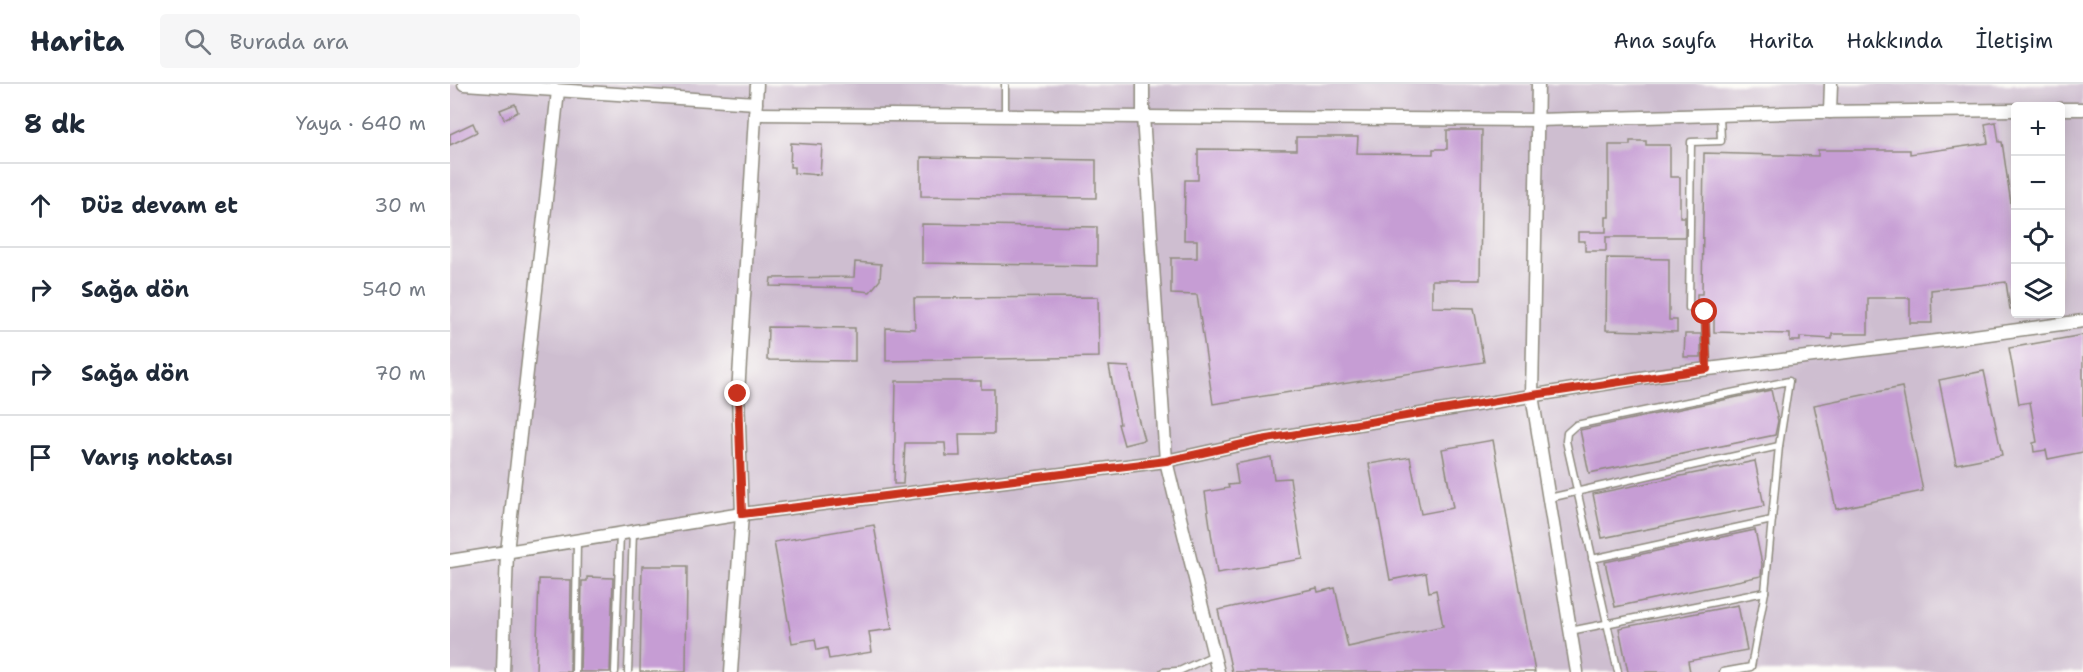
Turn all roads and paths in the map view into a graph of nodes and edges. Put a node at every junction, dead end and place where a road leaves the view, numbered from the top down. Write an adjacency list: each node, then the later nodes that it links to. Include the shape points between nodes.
1 (464, 84): 7 (street)
2 (757, 84): 8 (street)
3 (1005, 84): 13 (lane)
4 (1143, 84): 15 (street)
5 (1538, 84): 16 (street)
6 (1831, 84): 12 (street)
7 (558, 91): 8 (street); 29 (street)
8 (755, 108): 13 (street); 24 (street, via 738,394)
9 (2065, 109): 10 (street)
10 (2083, 109)
11 (2011, 110): 12 (street)
12 (1830, 112): 14 (street)
13 (1005, 115): 15 (street)
14 (1720, 115): 16 (street); 18 (lane, via 1721,141 1690,142 1689,308 1705,312)
15 (1143, 116): 16 (street); 21 (street)
16 (1537, 120): 19 (street)
17 (2083, 321): 18 (street)
18 (1707, 369): 19 (street)
19 (1533, 395): 21 (street, via 1261,440); 23 (street)
20 (1779, 446): 22 (lane); 22 (lane, via 1789,381 1573,427 1566,441); 25 (lane)
21 (1166, 461): 24 (street); 35 (street)
22 (1577, 492): 23 (lane); 30 (lane)
23 (1548, 498): 34 (street)
24 (742, 514): 26 (street); 41 (street)
25 (1772, 520): 30 (lane); 32 (lane)
26 (633, 531): 27 (street); 40 (lane)
27 (620, 533): 28 (street); 39 (lane)
28 (577, 540): 29 (street); 38 (lane)
29 (507, 552): 31 (street); 37 (street)
30 (1592, 559): 33 (lane)
31 (450, 561)
32 (1765, 592): 33 (lane); 46 (lane, via 1751,667)
33 (1607, 624): 34 (lane); 45 (lane)
34 (1570, 631): 44 (street)
35 (1214, 655): 36 (lane); 43 (street)
36 (1177, 671): 42 (lane)
37 (503, 672)
38 (575, 672)
39 (615, 672)
40 (628, 672)
41 (732, 672)
42 (1163, 672)
43 (1218, 672)
44 (1577, 672)
45 (1618, 672)
46 (1724, 672)

